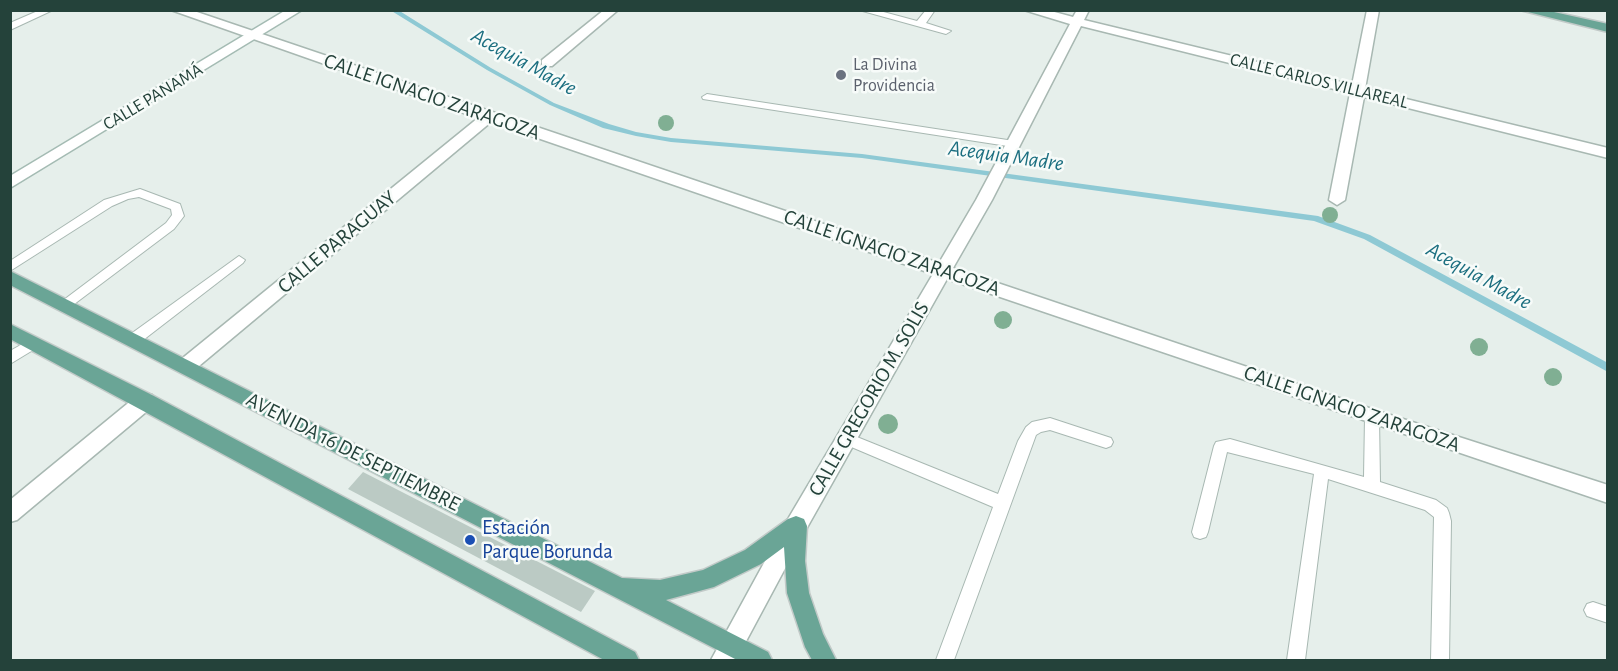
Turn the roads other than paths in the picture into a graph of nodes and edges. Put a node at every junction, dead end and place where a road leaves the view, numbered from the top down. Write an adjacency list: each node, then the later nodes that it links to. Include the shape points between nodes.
1 (49, 10): 12 (lane)
2 (177, 10): 15 (street, CALLE IGNACIO ZARAGOZA)
3 (296, 10): 15 (street, CALLE PANAMÁ)
4 (612, 10): 16 (street)
5 (863, 10): 11 (lane)
6 (931, 10): 11 (lane)
7 (1030, 10): 10 (street, CALLE CARLOS VILLAREAL)
8 (1373, 10): 17 (street)
9 (1526, 10): 13 (main road)
10 (1080, 16): 17 (street, CALLE CARLOS VILLAREAL); 20 (street, CALLE GREGORIO M. SOLIS)
11 (920, 24): 14 (lane)
12 (10, 27)
13 (1608, 28)
14 (946, 31)
15 (254, 36): 19 (street, CALLE IGNACIO ZARAGOZA); 22 (street, CALLE PANAMÁ)
16 (547, 63)
17 (1359, 91): 21 (street, CALLE CARLOS VILLAREAL); 23 (street)
18 (707, 97): 20 (lane)
19 (488, 117): 26 (street, CALLE IGNACIO ZARAGOZA); 33 (street, CALLE PARAGUAY)
20 (1014, 144): 26 (street, CALLE GREGORIO M. SOLIS)
21 (1608, 153)
22 (10, 183)
23 (1338, 200)
24 (239, 260): 30 (lane)
25 (10, 267): 28 (lane, via 125,196 140,193 176,207 178,216 170,226)
26 (944, 271): 35 (street, CALLE IGNACIO ZARAGOZA); 36 (street, CALLE GREGORIO M. SOLIS)
27 (10, 277): 28 (main road, AVENIDA 16 DE SEPTIEMBRE)
28 (64, 305): 30 (main road, AVENIDA 16 DE SEPTIEMBRE)
29 (10, 331): 31 (main road)
30 (133, 340): 33 (main road, AVENIDA 16 DE SEPTIEMBRE)
31 (33, 343): 32 (lane); 34 (main road)
32 (10, 359)
33 (186, 366): 45 (main road, AVENIDA 16 DE SEPTIEMBRE)
34 (145, 401): 42 (street); 46 (main road)
35 (1372, 417): 39 (lane); 40 (street, CALLE IGNACIO ZARAGOZA)
36 (847, 439): 41 (lane); 43 (street, CALLE GREGORIO M. SOLIS)
37 (1106, 442): 41 (lane, via 1050,424 1037,426 1025,441)
38 (1322, 470): 39 (lane); 44 (lane, via 1230,445 1221,446); 52 (lane)
39 (1372, 486): 53 (lane, via 1430,505 1441,513)
40 (1608, 494)
41 (1002, 503): 51 (lane)
42 (10, 513)
43 (796, 526): 45 (main road, via 753,556 706,580 660,591); 47 (street, CALLE GREGORIO M. SOLIS); 50 (main road, via 794,561 798,593)
44 (1200, 532)
45 (614, 587): 47 (main road, AVENIDA 16 DE SEPTIEMBRE)
46 (599, 651): 48 (main road)
47 (727, 653): 49 (main road, AVENIDA 16 DE SEPTIEMBRE)
48 (627, 660)
49 (759, 660)
50 (824, 660)
51 (945, 660)
52 (1296, 660)
53 (1440, 660)

